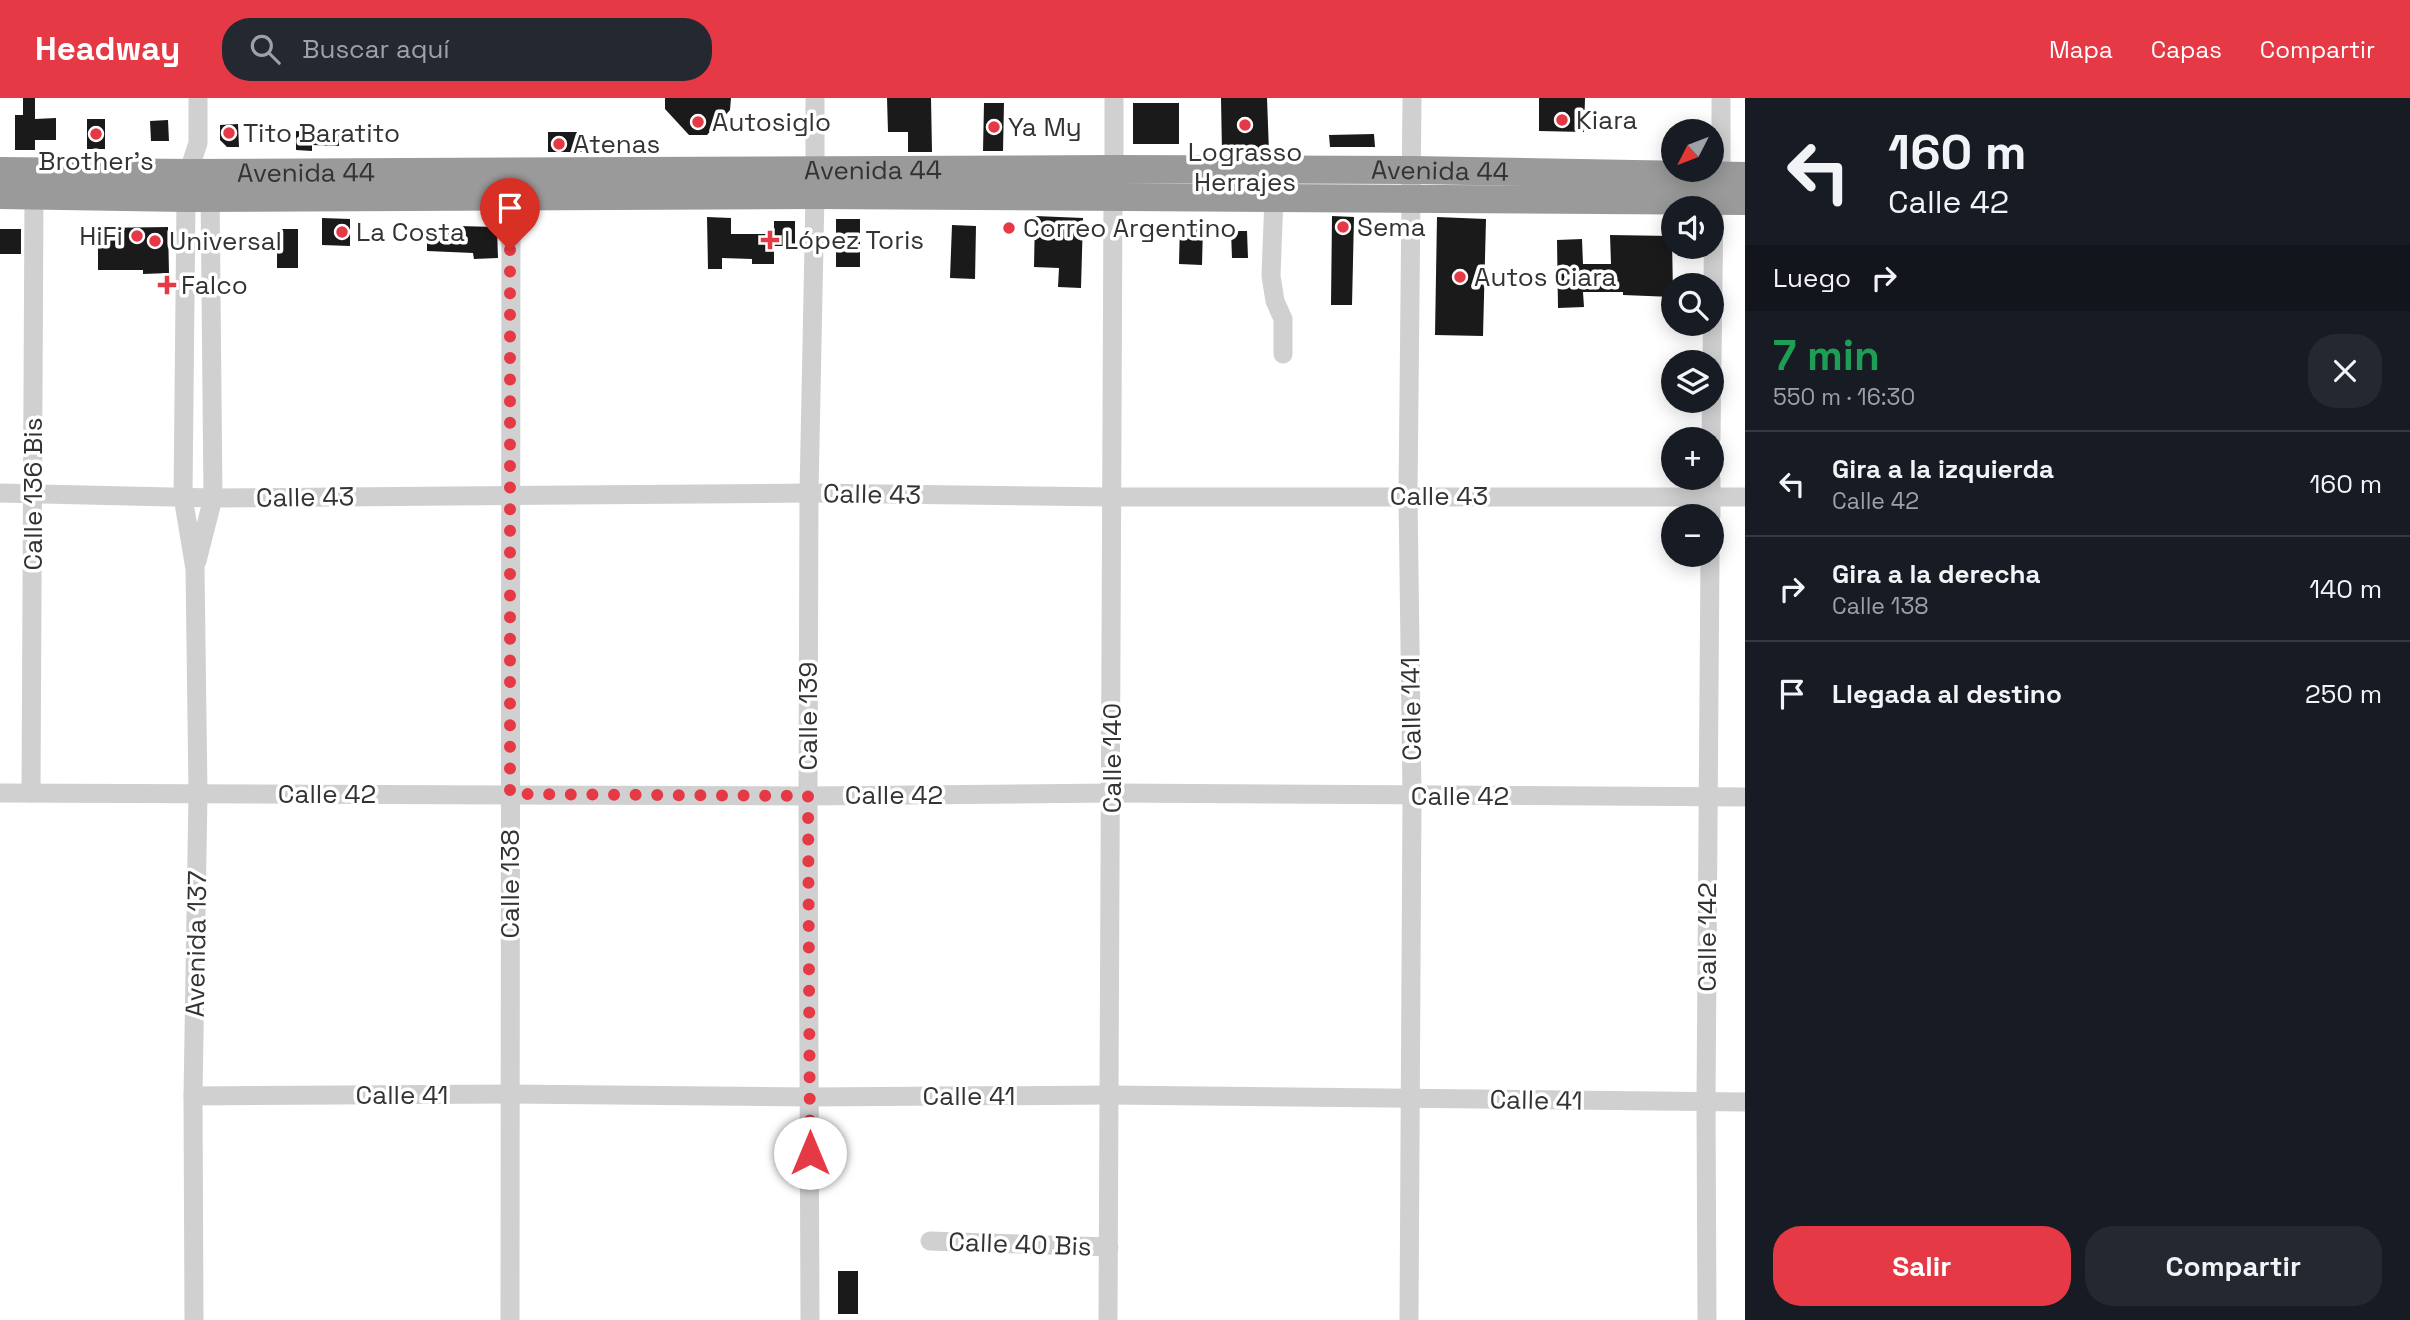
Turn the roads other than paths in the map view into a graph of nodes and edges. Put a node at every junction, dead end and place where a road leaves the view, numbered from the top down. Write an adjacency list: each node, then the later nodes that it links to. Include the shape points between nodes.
1 (198, 98): 11 (street, Avenida 137)
2 (816, 98): 8 (street, Calle 139)
3 (1114, 98): 9 (street, Calle 140)
4 (1412, 98): 6 (street, Calle 141)
5 (1721, 98): 10 (street)
6 (1413, 170): 9 (highway, Avenida 44); 10 (highway, Avenida 44); 16 (street, Calle 141)
7 (0, 171): 11 (highway, Avenida 44)
8 (815, 183): 9 (highway, Avenida 44); 11 (highway, Avenida 44); 14 (highway, Avenida 44); 23 (street, Calle 139)
9 (1114, 183): 15 (highway, Avenida 44); 28 (street, Calle 140)
10 (1726, 184): 16 (highway, Avenida 44); 17 (highway, Avenida 44); 19 (street)
11 (199, 185): 13 (highway, Avenida 44); 14 (highway, Avenida 44); 27 (street, Avenida 137); 30 (street, Avenida 137)
12 (0, 195): 13 (highway, Avenida 44)
13 (34, 195): 24 (street, Calle 136 Bis)
14 (510, 196): 25 (street, Calle 138)
15 (1274, 197): 16 (highway, Avenida 44); 18 (street, via 1271,276 1283,319)
16 (1413, 199): 26 (street, Calle 141)
17 (1745, 201)
18 (1283, 354)
19 (1712, 427)
20 (1661, 488): 26 (street, Calle 43)
21 (1721, 490): 29 (street, Calle 43)
22 (0, 493): 24 (street, Calle 43)
23 (809, 493): 25 (street, Calle 43); 28 (street, Calle 43); 38 (street, Calle 139)
24 (34, 494): 27 (street, Calle 43); 34 (street, Calle 136 Bis)
25 (509, 495): 30 (street, Calle 43); 37 (street, Calle 138)
26 (1408, 496): 28 (street, Calle 43); 39 (street, Calle 141)
27 (183, 497): 30 (street, Calle 43); 32 (street, Avenida 137)
28 (1112, 497): 36 (street, Calle 140)
29 (1745, 497)
30 (213, 498): 32 (street, Avenida 137)
31 (1710, 567): 40 (street, Calle 142)
32 (195, 569): 35 (street, Avenida 137)
33 (0, 793): 34 (street, Calle 42)
34 (31, 793): 35 (street, Calle 42)
35 (198, 793): 37 (street, Calle 42); 44 (street, Avenida 137)
36 (1112, 793): 38 (street, Calle 42); 39 (street, Calle 42); 43 (street, Calle 140)
37 (510, 794): 38 (street, Calle 42); 42 (street, Calle 138)
38 (808, 796): 45 (street, Calle 139)
39 (1412, 796): 40 (street, Calle 42); 46 (street, Calle 141)
40 (1708, 796): 41 (street, Calle 42); 47 (street, Calle 142)
41 (1745, 797)
42 (510, 1094): 44 (street, Calle 41); 45 (street, Calle 41); 52 (street, Calle 138)
43 (1110, 1095): 45 (street, Calle 41); 46 (street, Calle 41); 50 (street, Calle 140)
44 (193, 1096): 51 (street, Avenida 137)
45 (810, 1097): 53 (street, Calle 139)
46 (1410, 1099): 47 (street, Calle 41); 55 (street, Calle 141)
47 (1706, 1101): 48 (street, Calle 41); 56 (street, Calle 142)
48 (1745, 1102)
49 (930, 1241): 50 (street, Calle 40 Bis)
50 (1109, 1247): 54 (street, Calle 140)
51 (194, 1320)
52 (510, 1320)
53 (810, 1320)
54 (1108, 1320)
55 (1409, 1320)
56 (1707, 1320)

